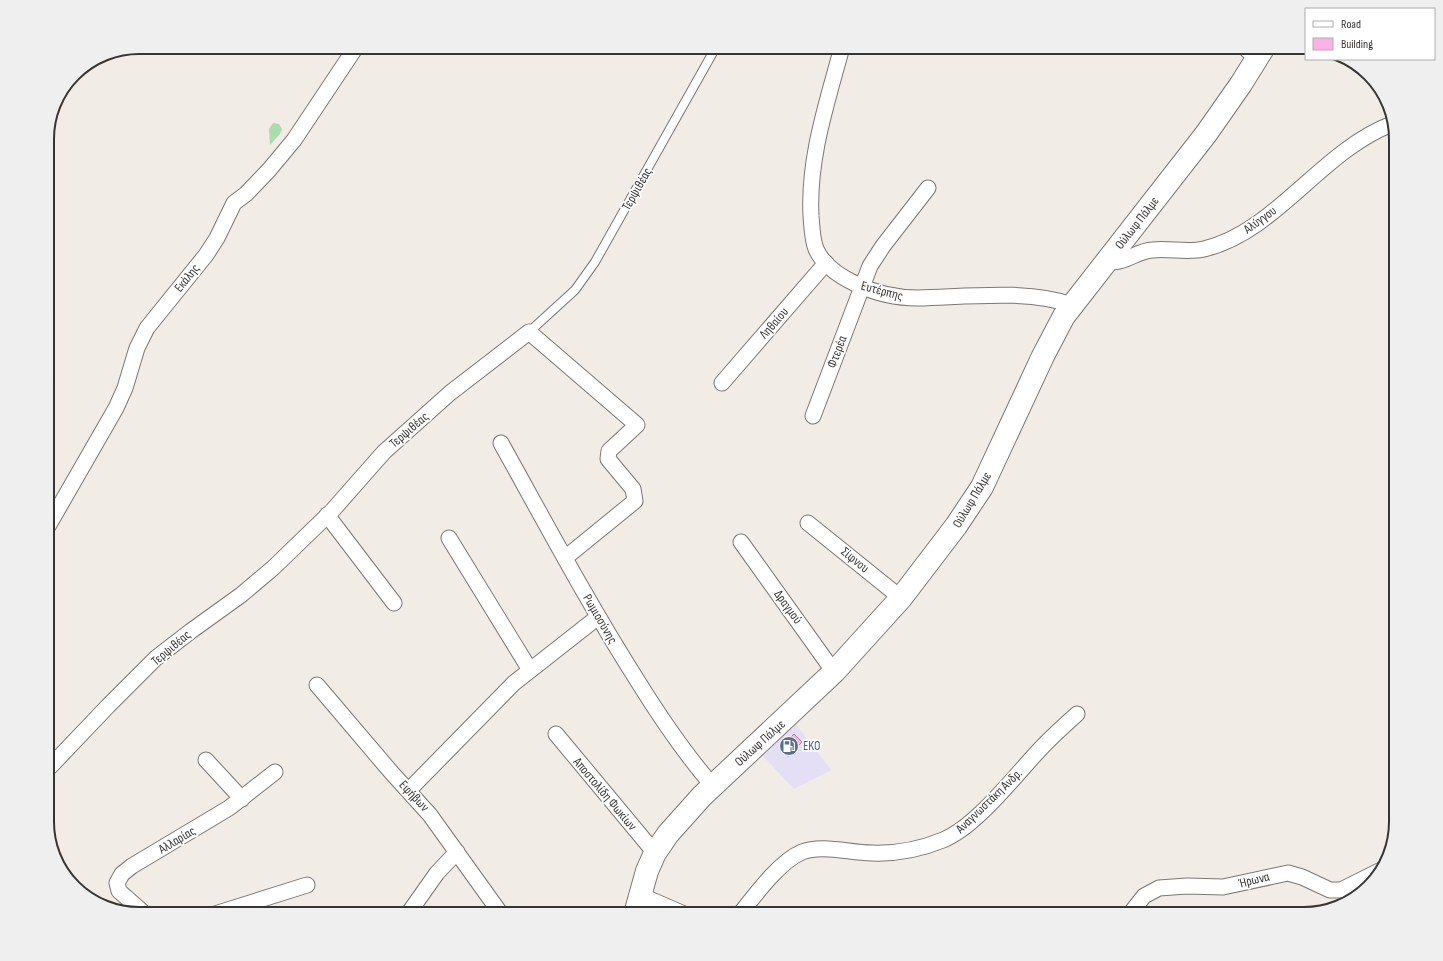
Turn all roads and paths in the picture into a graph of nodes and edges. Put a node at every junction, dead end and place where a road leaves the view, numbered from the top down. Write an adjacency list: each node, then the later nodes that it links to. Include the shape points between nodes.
1 (351, 54): 16 (street, Εκάλης, via 291,144 234,204 206,254 148,328 137,348 116,408)
2 (712, 54): 11 (lane, Τερψιθέας, via 595,262 575,290)
3 (840, 54): 8 (street, Ευτέρπης, via 811,172 814,245)
4 (1253, 54): 7 (street, Ούλωφ Πάλμε, via 1206,134)
5 (1388, 126): 7 (street, Αλύγγου, via 1354,144 1262,220 1226,242 1194,251 1151,250 1118,262)
6 (928, 188): 9 (street, Φτερέα, via 876,256)
7 (1106, 261): 10 (street, Ούλωφ Πάλμε)
8 (826, 263): 9 (street, Ευτέρπης, via 846,279); 12 (street, Ληθαίου)
9 (862, 287): 10 (street, Ευτέρπης, via 908,298 1015,297 1052,299); 13 (street, Φτερέα)
10 (1072, 305): 21 (street, Ούλωφ Πάλμε, via 1046,350 982,487)
11 (529, 332): 15 (street, Τερψιθέας, via 450,393 384,452); 20 (street, via 637,425 609,451 608,459 633,488 635,501)
12 (722, 383)
13 (813, 416)
14 (501, 443): 20 (street, Ρωμιοσύνης)
15 (327, 515): 22 (street); 30 (street, Τερψιθέας, via 257,582 156,658)
16 (54, 516)
17 (808, 523): 21 (street, Σίφνου)
18 (449, 538): 24 (street)
19 (741, 542): 25 (street, Δραγμού)
20 (565, 558): 23 (street, Ρωμιοσύνης)
21 (901, 598): 25 (street, Ούλωφ Πάλμε)
22 (394, 603)
23 (598, 617): 24 (street); 32 (street, Ρωμιοσύνης, via 672,735)
24 (530, 670): 33 (street, via 514,683)
25 (834, 672): 32 (street, Ούλωφ Πάλμε)
26 (317, 685): 33 (street, Εφήβων)
27 (1077, 714): 45 (street, Αναγνωστάκη Ανδρ., via 1046,742 982,811 954,834 942,840 891,853 822,849 802,852 778,871)
28 (556, 734): 36 (street, Αποστολίδη Φωκίων)
29 (206, 760): 34 (street)
30 (54, 763)
31 (275, 772): 34 (street, Αλλαρίας)
32 (713, 786): 36 (street, Ούλωφ Πάλμε, via 674,826)
33 (409, 790): 35 (street, Εφήβων)
34 (242, 799): 40 (street, Αλλαρίας, via 132,866 120,877 116,885 119,891)
35 (457, 852): 42 (street, via 437,873); 43 (street, Εφήβων)
36 (655, 853): 39 (street, Ούλωφ Πάλμε, via 647,871)
37 (1370, 876): 46 (street, Ήρωνα, via 1341,890 1330,890 1288,873 1223,887 1159,888 1144,896)
38 (307, 885): 41 (street)
39 (638, 905): 44 (street)
40 (137, 907)
41 (237, 907)
42 (413, 907)
43 (496, 907)
44 (648, 907)
45 (746, 907)
46 (1135, 907)

